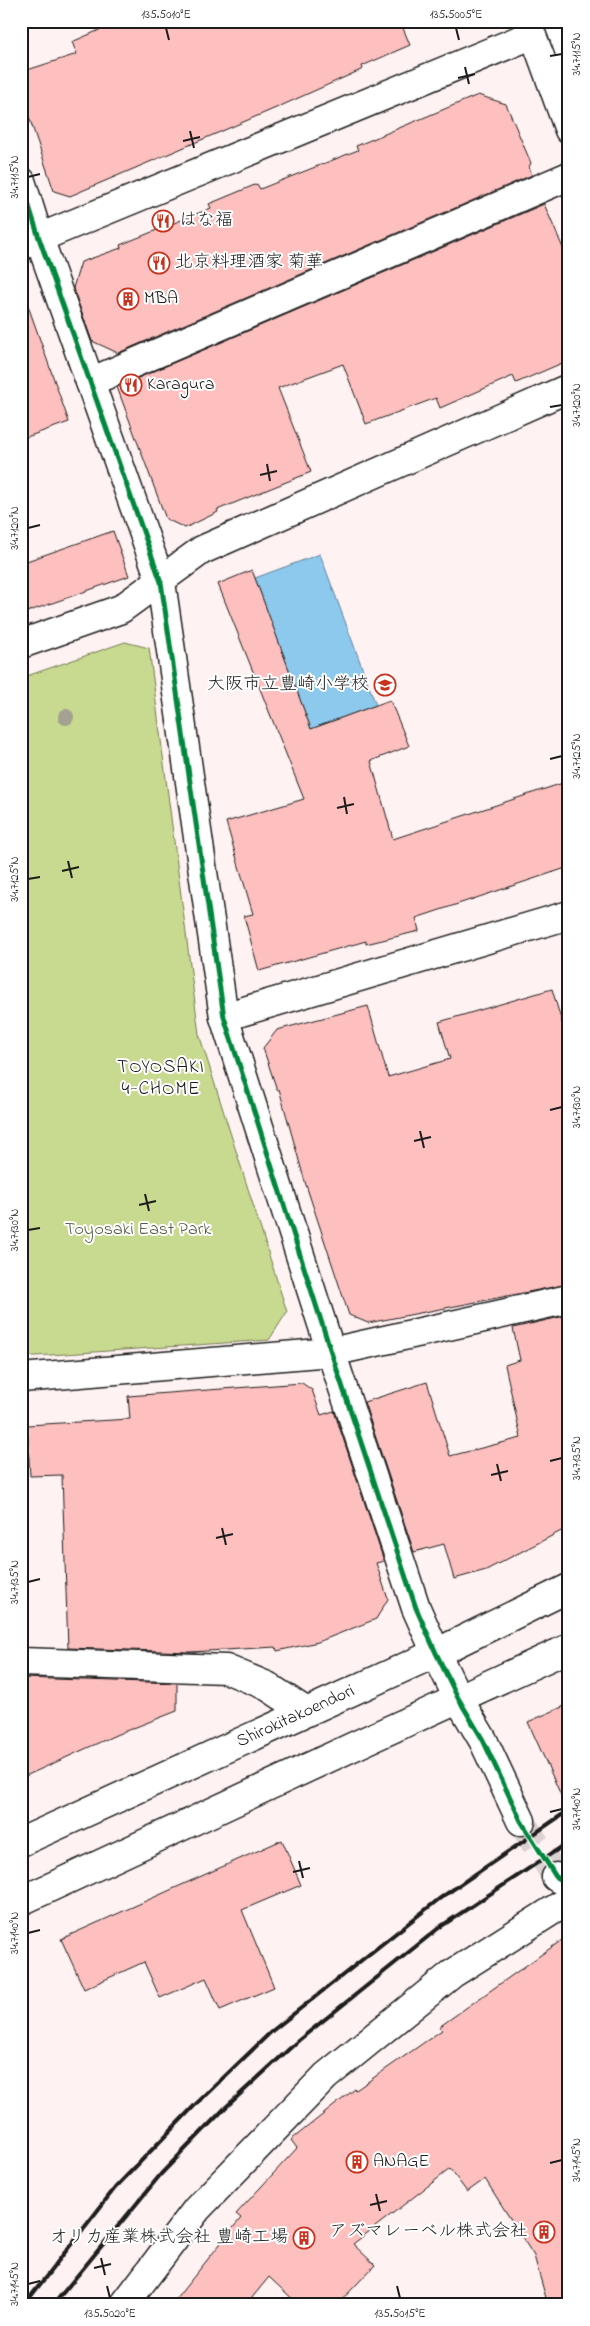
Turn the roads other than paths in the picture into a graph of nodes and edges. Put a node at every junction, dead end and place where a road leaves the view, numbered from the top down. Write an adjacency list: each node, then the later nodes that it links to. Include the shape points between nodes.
1 (558, 21): 4 (main road, bridge)
2 (564, 21): 3 (main road)
3 (532, 28): 5 (main road); 6 (main road); 9 (main road)
4 (569, 50)
5 (569, 68)
6 (569, 130)
7 (569, 176): 10 (main road)
8 (21, 181): 9 (main road)
9 (30, 242): 10 (main road)
10 (90, 382): 12 (main road)
11 (569, 388): 12 (main road, via 202,550)
12 (162, 582): 13 (main road, via 121,609); 15 (main road)
13 (21, 644)
14 (569, 915): 15 (main road)
15 (224, 1017): 17 (main road)
16 (569, 1300): 17 (main road)
17 (331, 1352): 18 (main road); 21 (main road, via 416,1608)
18 (21, 1378)
19 (569, 1588): 21 (main road, Shirokitakoendori)
20 (569, 1648): 23 (main road)
21 (436, 1653): 23 (main road); 24 (main road, Shirokitakoendori)
22 (21, 1662): 24 (main road, via 226,1669 267,1686)
23 (458, 1698): 25 (main road, via 483,1740); 28 (main road)
24 (305, 1711): 26 (main road, Shirokitakoendori)
25 (521, 1821)
26 (21, 1842)
27 (569, 1900): 29 (main road, via 452,1974 326,2076 197,2209)
28 (21, 1901)
29 (124, 2305)

